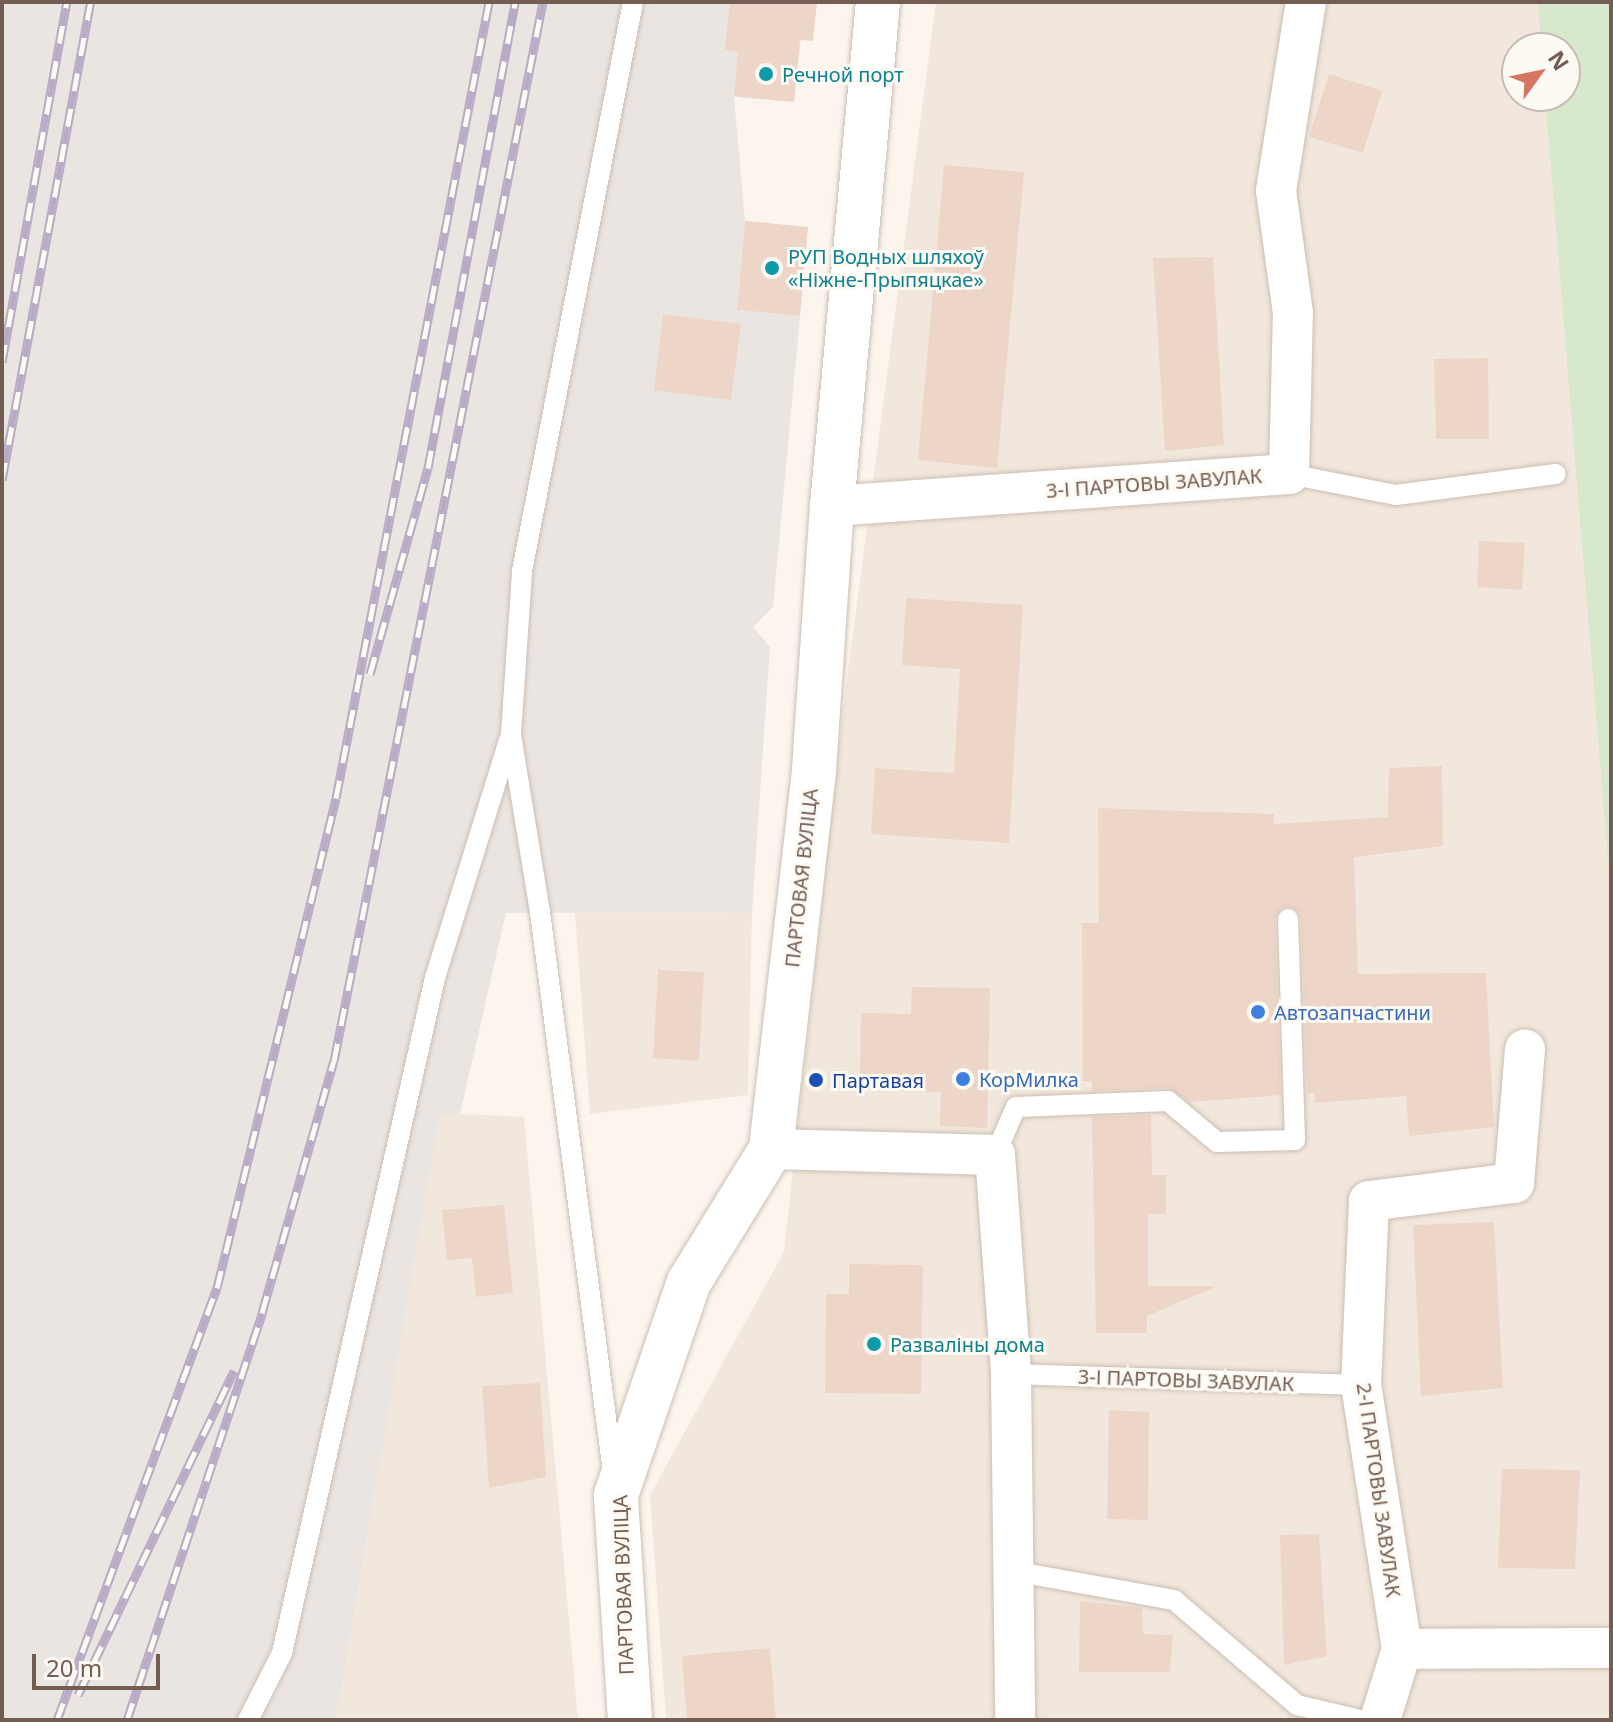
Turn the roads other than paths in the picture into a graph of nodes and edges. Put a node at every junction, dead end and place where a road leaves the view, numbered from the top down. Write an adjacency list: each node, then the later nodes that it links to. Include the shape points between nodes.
1 (633, 2): 7 (lane, via 522,571)
2 (878, 2): 6 (street, ПАРТОВАЯ ВУЛІЦА)
3 (1306, 2): 4 (street, 3-І ПАРТОВЫ ЗАВУЛАК, via 1276,191 1293,313)
4 (1289, 474): 5 (lane, via 1396,495); 6 (street, 3-І ПАРТОВЫ ЗАВУЛАК)
5 (1556, 474)
6 (832, 506): 10 (street, ПАРТОВАЯ ВУЛІЦА, via 814,769)
7 (511, 734): 14 (lane, via 542,928); 18 (lane, via 435,978 282,1653)
8 (1288, 919): 11 (lane, via 1295,1140 1217,1142 1168,1101 1016,1107)
9 (1525, 1049): 13 (street, 2-І ПАРТОВЫ ЗАВУЛАК, via 1514,1183 1369,1201)
10 (771, 1149): 11 (street); 14 (street, ПАРТОВАЯ ВУЛІЦА, via 689,1282)
11 (995, 1155): 12 (street)
12 (1011, 1374): 13 (lane, 3-І ПАРТОВЫ ЗАВУЛАК); 15 (street)
13 (1361, 1385): 17 (street, 2-І ПАРТОВЫ ЗАВУЛАК)
14 (616, 1495): 19 (street, ПАРТОВАЯ ВУЛІЦА)
15 (1013, 1571): 20 (street); 21 (lane, via 1174,1600 1297,1705)
16 (1611, 1648): 17 (street)
17 (1402, 1649): 22 (street, 2-І ПАРТОВЫ ЗАВУЛАК)
18 (248, 1720)
19 (630, 1720)
20 (1015, 1720)
21 (1360, 1720)
22 (1380, 1720)

